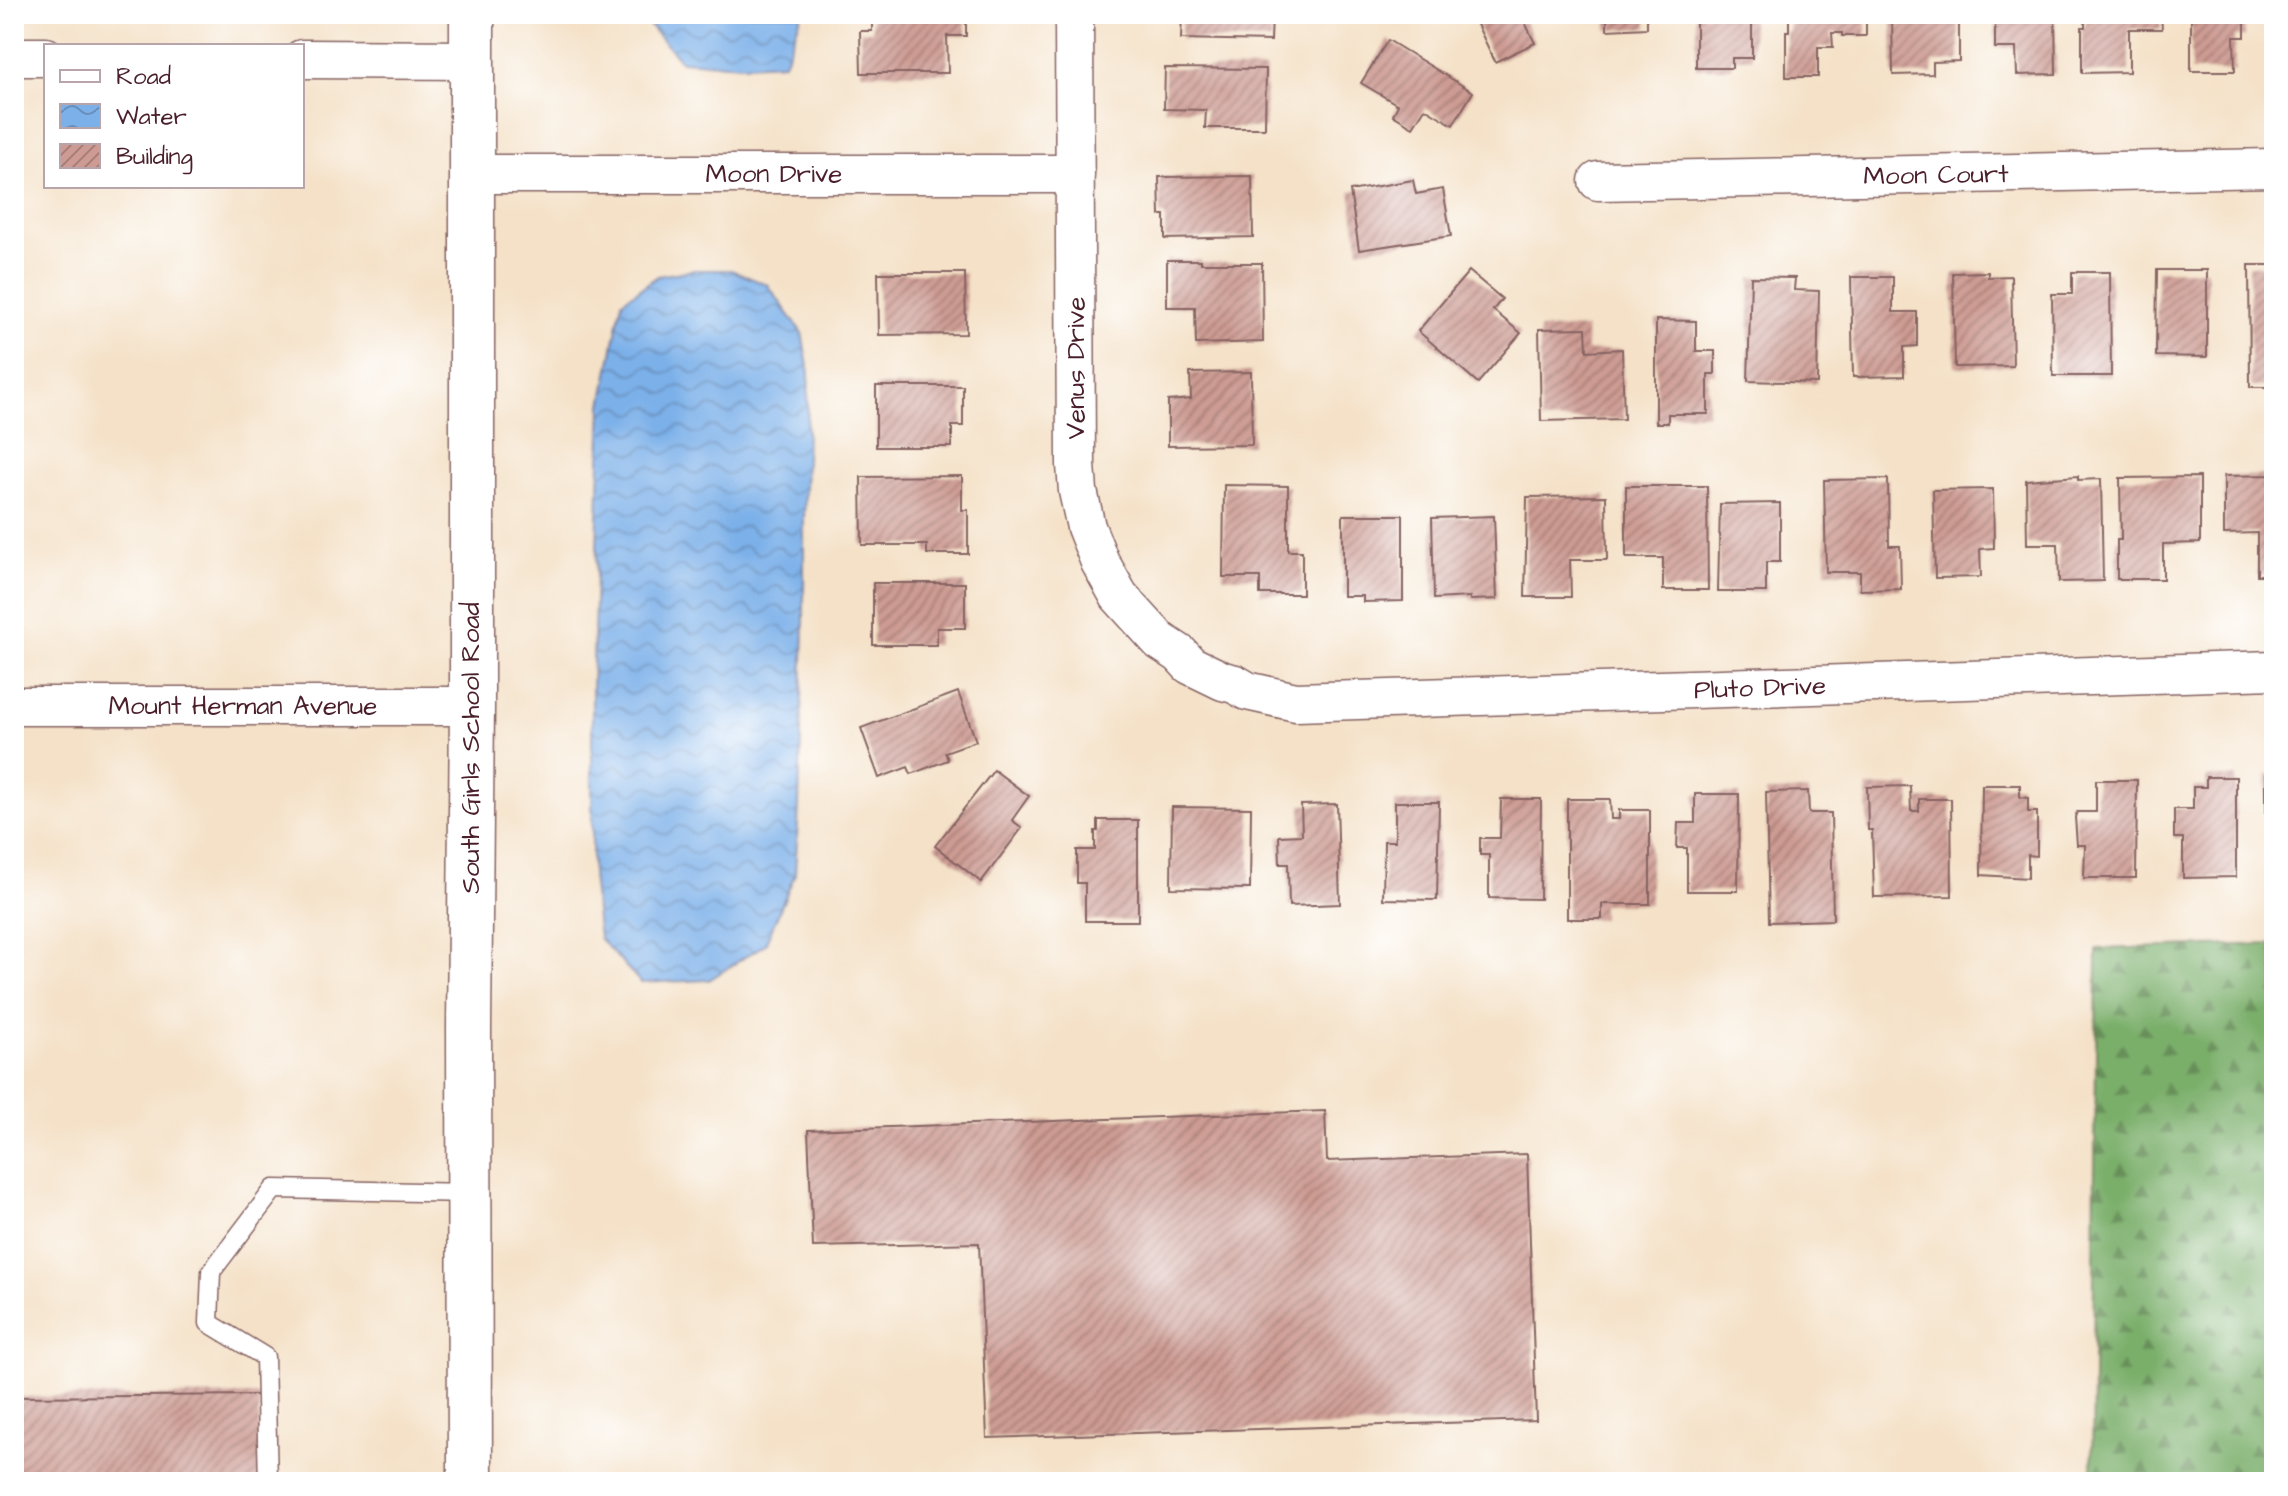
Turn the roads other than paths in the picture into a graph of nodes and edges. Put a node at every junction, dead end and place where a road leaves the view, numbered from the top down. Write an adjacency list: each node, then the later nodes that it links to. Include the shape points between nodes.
1 (472, 14): 6 (main road, South Girls School Road)
2 (1074, 14): 9 (street, Venus Drive)
3 (14, 57): 4 (street)
4 (44, 57)
5 (304, 59): 6 (street)
6 (472, 60): 8 (main road, South Girls School Road)
7 (2274, 168): 10 (street, Moon Court)
8 (472, 174): 9 (street, Moon Drive); 14 (main road, South Girls School Road)
9 (1075, 174): 12 (street, Venus Drive, via 1076,465 1086,527 1126,605 1160,641 1190,665)
10 (1598, 181)
11 (2274, 670): 12 (street, Pluto Drive, via 1320,702)
12 (1247, 691)
13 (14, 706): 14 (street, Mount Herman Avenue)
14 (472, 706): 15 (main road, South Girls School Road)
15 (469, 1193): 16 (lane, via 274,1189 211,1272 209,1323 265,1357); 17 (main road, South Girls School Road)
16 (268, 1482)
17 (470, 1482)

